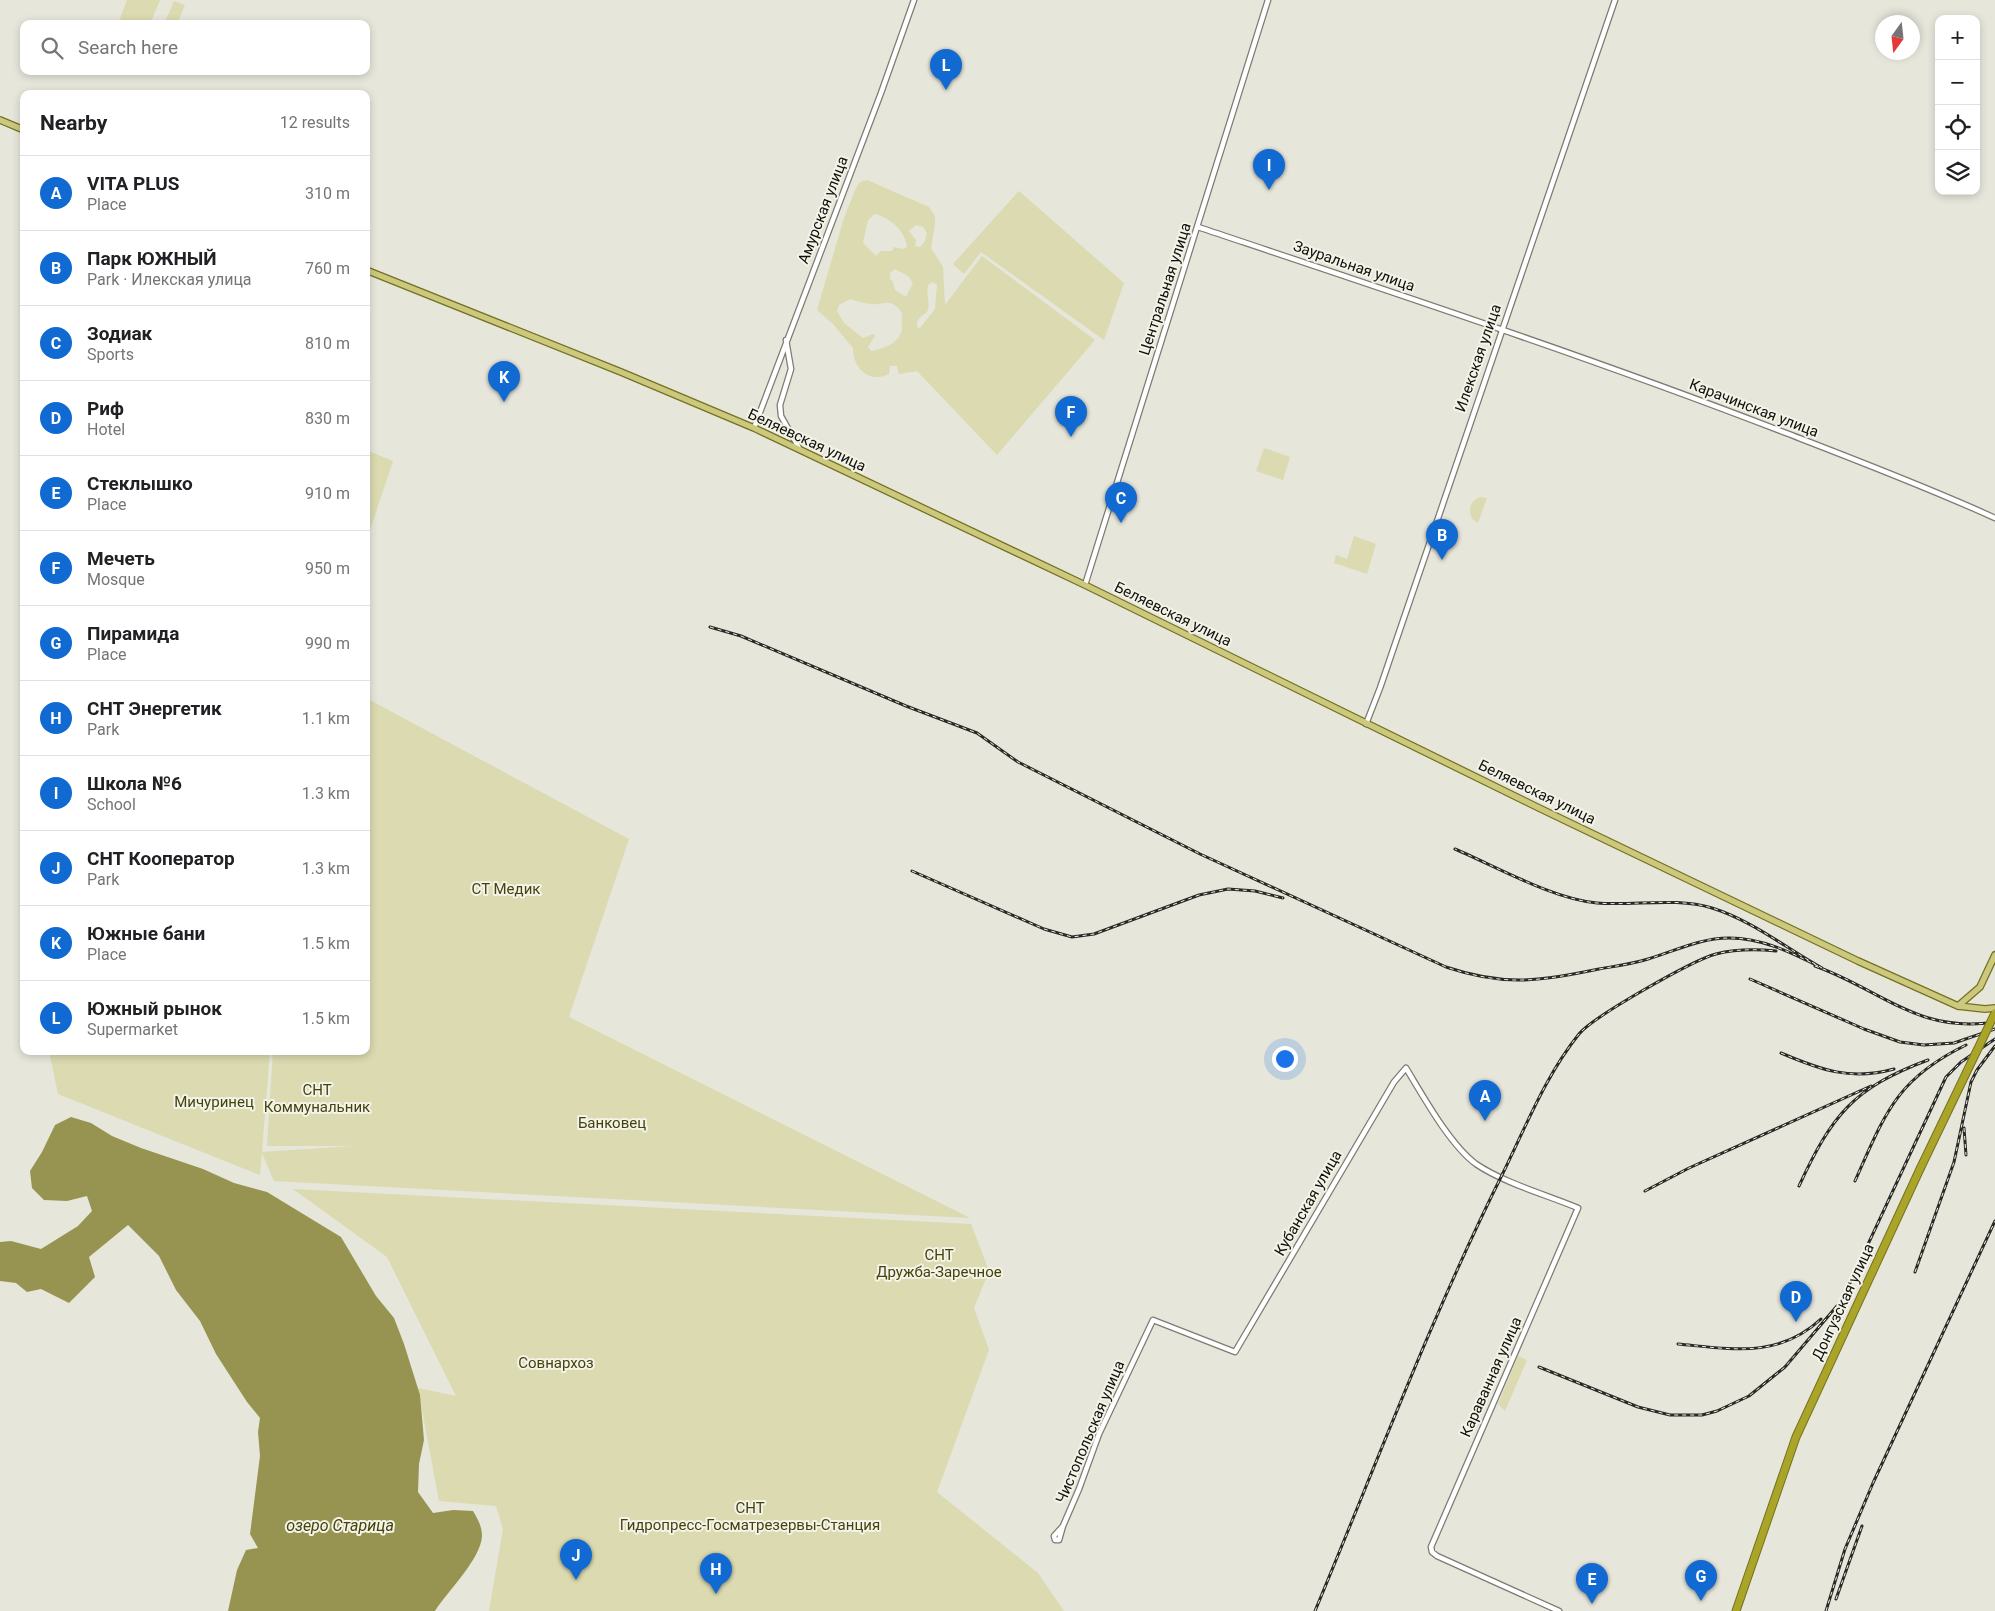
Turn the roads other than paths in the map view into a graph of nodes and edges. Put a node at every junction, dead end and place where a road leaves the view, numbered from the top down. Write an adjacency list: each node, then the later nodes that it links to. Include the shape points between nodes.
1 (914, 0): 9 (street, Амурская улица)
2 (1268, 0): 6 (street, Центральная улица)
3 (1614, 0): 8 (street, Илекская улица)
4 (0, 120): 5 (main road)
5 (20, 128)
6 (1198, 227): 8 (street, Зауральная улица); 13 (street, Центральная улица)
7 (370, 272): 10 (main road, Беляевская улица)
8 (1502, 328): 12 (street, Карачинская улица, via 1746,417); 14 (street, Илекская улица)
9 (786, 340): 10 (street, Амурская улица); 11 (street, via 791,369 780,405 781,416)
10 (754, 428): 11 (main road, Беляевская улица)
11 (800, 449): 13 (main road, Беляевская улица)
12 (1995, 518)
13 (1085, 585): 14 (main road, Беляевская улица)
14 (1366, 724): 16 (main road, Беляевская улица)
15 (1995, 955): 16 (main road, via 1980,987)
16 (1958, 1006): 17 (main road, Беляевская улица)
17 (1995, 1008)
18 (1995, 1013): 23 (highway, Донгузская улица, bridge, via 1796,1437)
19 (1578, 1208): 20 (street, Кубанская улица, via 1476,1163 1459,1146 1406,1068 1394,1082 1236,1352); 22 (street, Караванная улица, via 1433,1542 1432,1552)
20 (1153, 1320): 21 (street, Чистопольская улица, via 1099,1434)
21 (1063, 1526)
22 (1559, 1611)
23 (1736, 1611)

